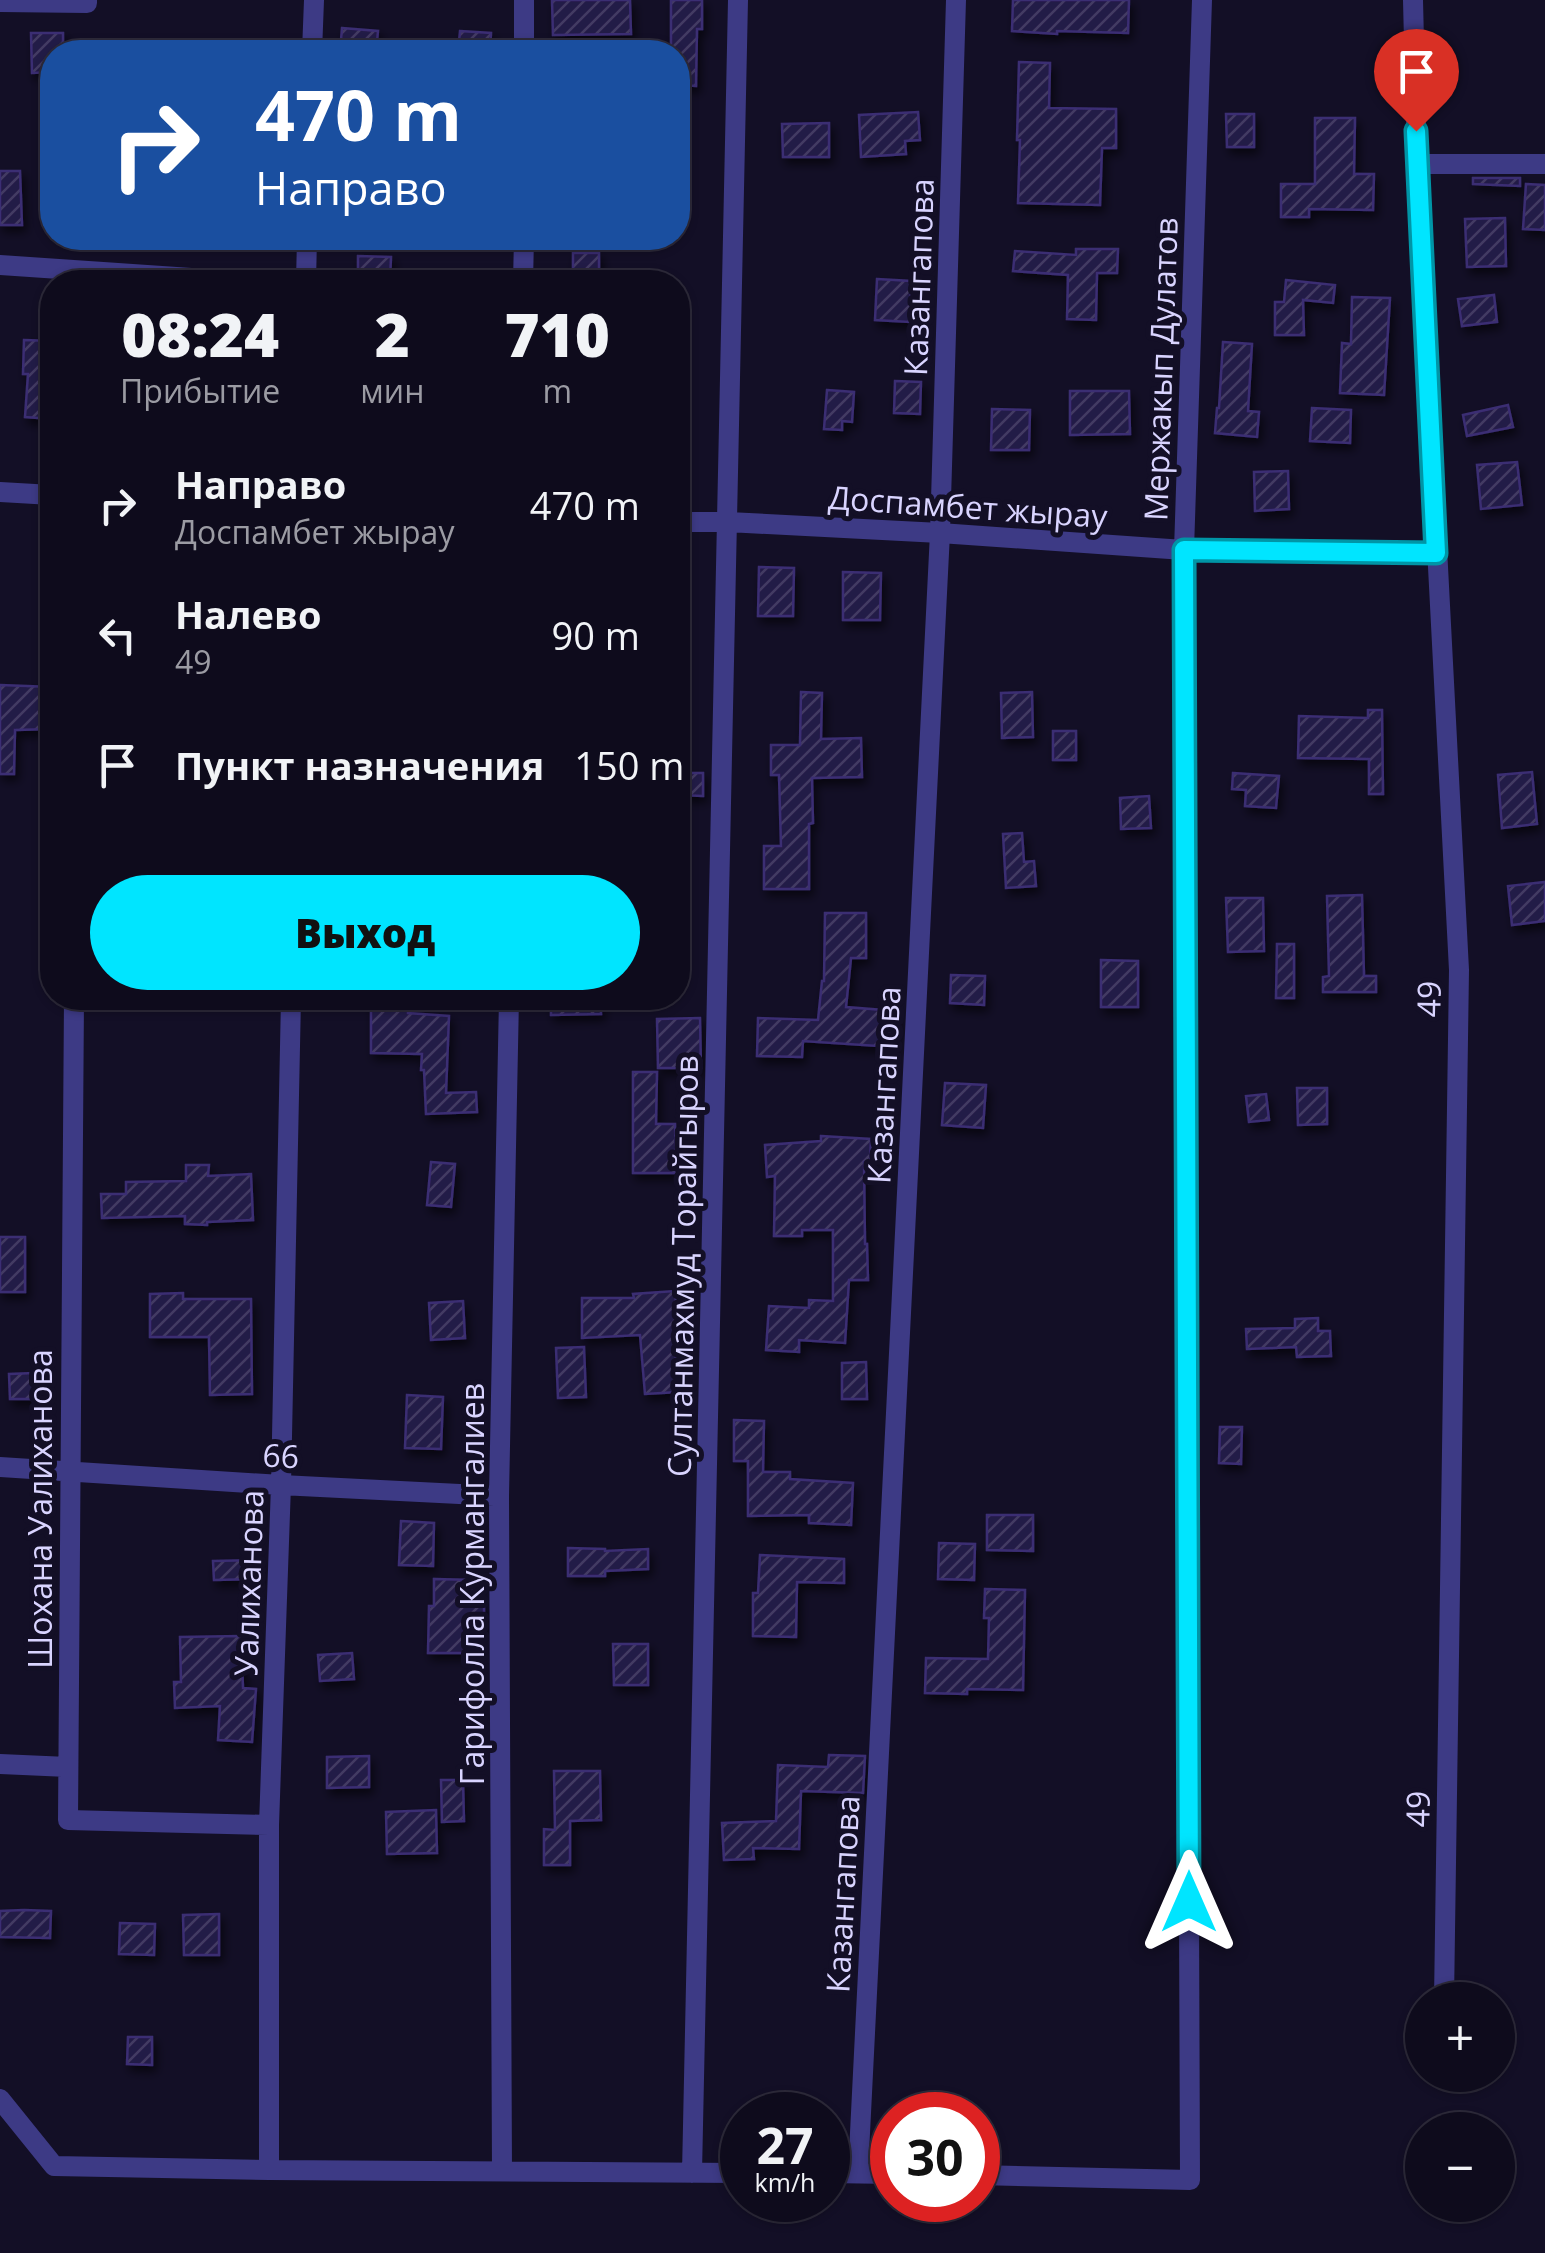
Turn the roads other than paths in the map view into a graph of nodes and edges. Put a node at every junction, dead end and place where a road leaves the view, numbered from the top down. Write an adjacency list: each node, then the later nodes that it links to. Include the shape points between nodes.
1 (314, 0): 9 (street)
2 (524, 0): 10 (street)
3 (738, 0): 18 (street, Султанмахмуд Торайгыров)
4 (956, 0): 19 (street, Казангапова)
5 (1202, 0): 20 (street, Мержакып Дулатов)
6 (1413, 0): 11 (street, 49)
7 (0, 2): 8 (street)
8 (87, 2)
9 (312, 40)
10 (524, 40)
11 (1417, 164): 12 (street); 21 (street, 49)
12 (1545, 164)
13 (0, 265): 14 (street)
14 (74, 270)
15 (0, 492): 16 (street)
16 (40, 494)
17 (690, 522): 18 (street, Доспамбет жырау)
18 (728, 522): 19 (street, Доспамбет жырау); 36 (street, Султанмахмуд Торайгыров)
19 (940, 532): 20 (street, Доспамбет жырау); 39 (street, Казангапова)
20 (1184, 550): 21 (street, Доспамбет жырау); 41 (street, Мержакып Дулатов, via 1190,2180)
21 (1436, 553): 32 (street, 49, via 1459,970)
22 (74, 1010): 26 (street, Шохана Уалиханова)
23 (291, 1010): 27 (street, Уалиханова)
24 (509, 1010): 28 (street, Гарифолла Курмангалиев)
25 (0, 1467): 26 (street, 66)
26 (69, 1471): 27 (street, 66); 30 (street, Шохана Уалиханова)
27 (282, 1486): 28 (street, 66); 31 (street, Уалиханова)
28 (499, 1496): 35 (street, Гарифолла Курмангалиев)
29 (0, 1764): 30 (street)
30 (68, 1767): 31 (street, Шохана Уалиханова, via 68,1820)
31 (268, 1825): 34 (street, Уалиханова)
32 (1444, 1982)
33 (0, 2099): 34 (street, via 54,2166)
34 (269, 2170): 35 (street)
35 (502, 2172): 36 (street)
36 (692, 2173): 37 (street)
37 (720, 2173)
38 (850, 2173): 39 (street)
39 (858, 2173): 40 (street)
40 (870, 2173)
41 (1000, 2176)

